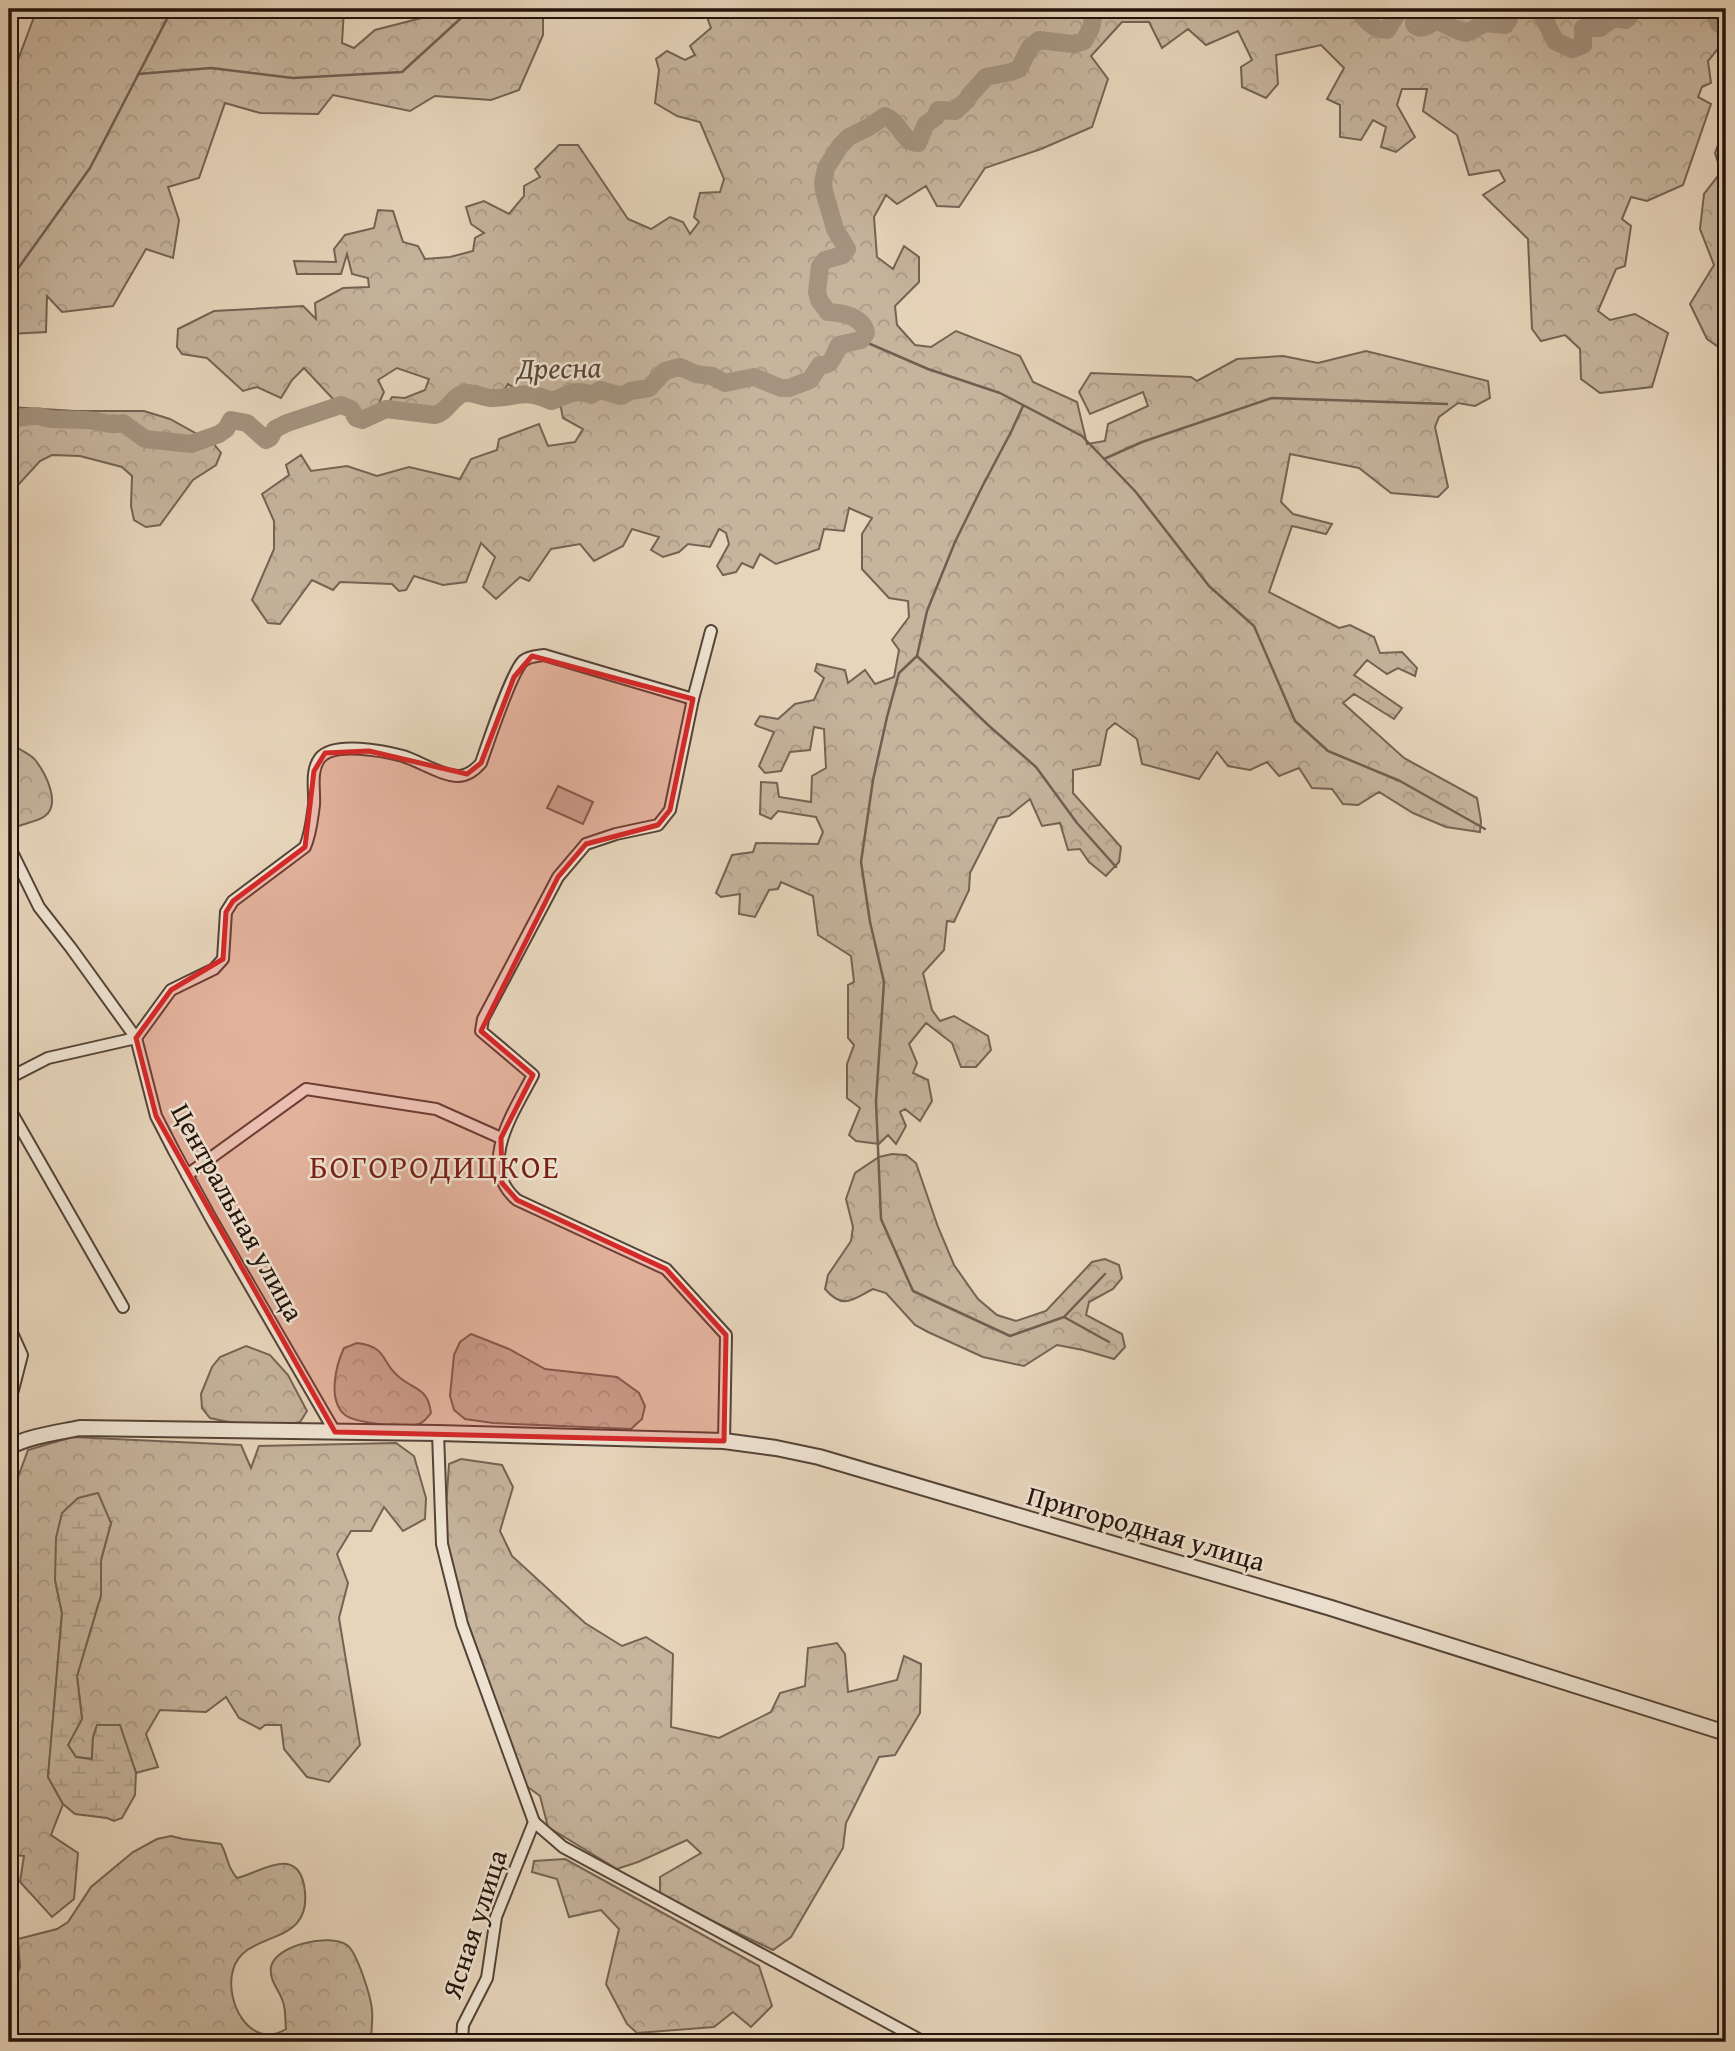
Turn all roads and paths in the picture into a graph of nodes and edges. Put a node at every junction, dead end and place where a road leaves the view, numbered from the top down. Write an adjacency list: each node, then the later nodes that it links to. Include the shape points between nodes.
1 (711, 631): 2 (street)
2 (692, 699): 4 (street, via 544,655 532,656 514,677 481,763 467,775 451,775 403,756 337,748 325,753 314,771 306,847 233,901 226,912 223,959 214,969 171,990); 7 (street, via 670,810 658,825 586,844 558,877 483,1019 481,1031 533,1074)
3 (9, 830): 4 (street, Центральная улица, via 10,850 39,908)
4 (136, 1038): 5 (street, via 48,1058); 8 (street, Центральная улица, via 156,1116)
5 (9, 1078)
6 (9, 1108): 9 (street)
7 (501, 1138): 8 (street, via 436,1110 306,1089); 14 (street, via 499,1175 510,1194 666,1269 726,1335)
8 (187, 1175): 12 (street, Центральная улица)
9 (123, 1307)
10 (9, 1326): 11 (street, via 22,1354)
11 (9, 1395)
12 (335, 1432): 13 (street, Пригородная улица); 15 (street, Пригородная улица, via 80,1428)
13 (438, 1433): 14 (street, Пригородная улица); 17 (street, via 442,1544 462,1624)
14 (724, 1441): 16 (street, Пригородная улица, via 819,1457 1331,1608)
15 (9, 1447)
16 (1726, 1733)
17 (534, 1822): 18 (street, Ясная улица, via 496,1917 487,1978 463,2025); 19 (street, via 563,1847)
18 (462, 2042)
19 (924, 2042)

